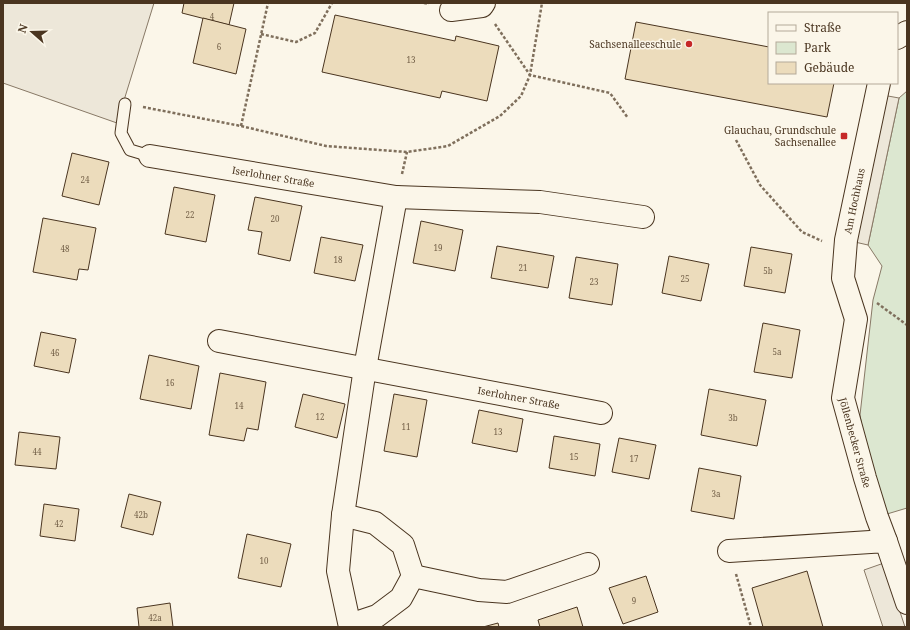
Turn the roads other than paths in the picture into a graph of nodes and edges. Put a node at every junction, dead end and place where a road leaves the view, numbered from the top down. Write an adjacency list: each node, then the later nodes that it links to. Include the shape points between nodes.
1 (483, 5): 2 (street)
2 (451, 10)
3 (907, 32): 4 (street)
4 (898, 37)
5 (879, 84): 10 (street, Am Hochhaus, via 846,240 843,278)
6 (125, 104): 7 (lane, via 121,133 130,150)
7 (150, 156): 8 (street, Iserlohner Straße)
8 (396, 197): 9 (street, Iserlohner Straße, via 540,202); 12 (street)
9 (643, 217)
10 (856, 319): 15 (street, Jöllenbecker Straße, via 844,398 865,478)
11 (219, 341): 12 (street, Iserlohner Straße)
12 (365, 368): 13 (street, Iserlohner Straße); 14 (street)
13 (601, 414)
14 (343, 515): 18 (street, via 375,523 404,544); 20 (street, via 338,571)
15 (886, 541): 16 (street); 19 (street, Jöllenbecker Straße)
16 (729, 551)
17 (588, 564): 18 (street, via 507,592 479,590)
18 (413, 576): 20 (street, via 401,598 377,616)
19 (907, 603)
20 (350, 626)

